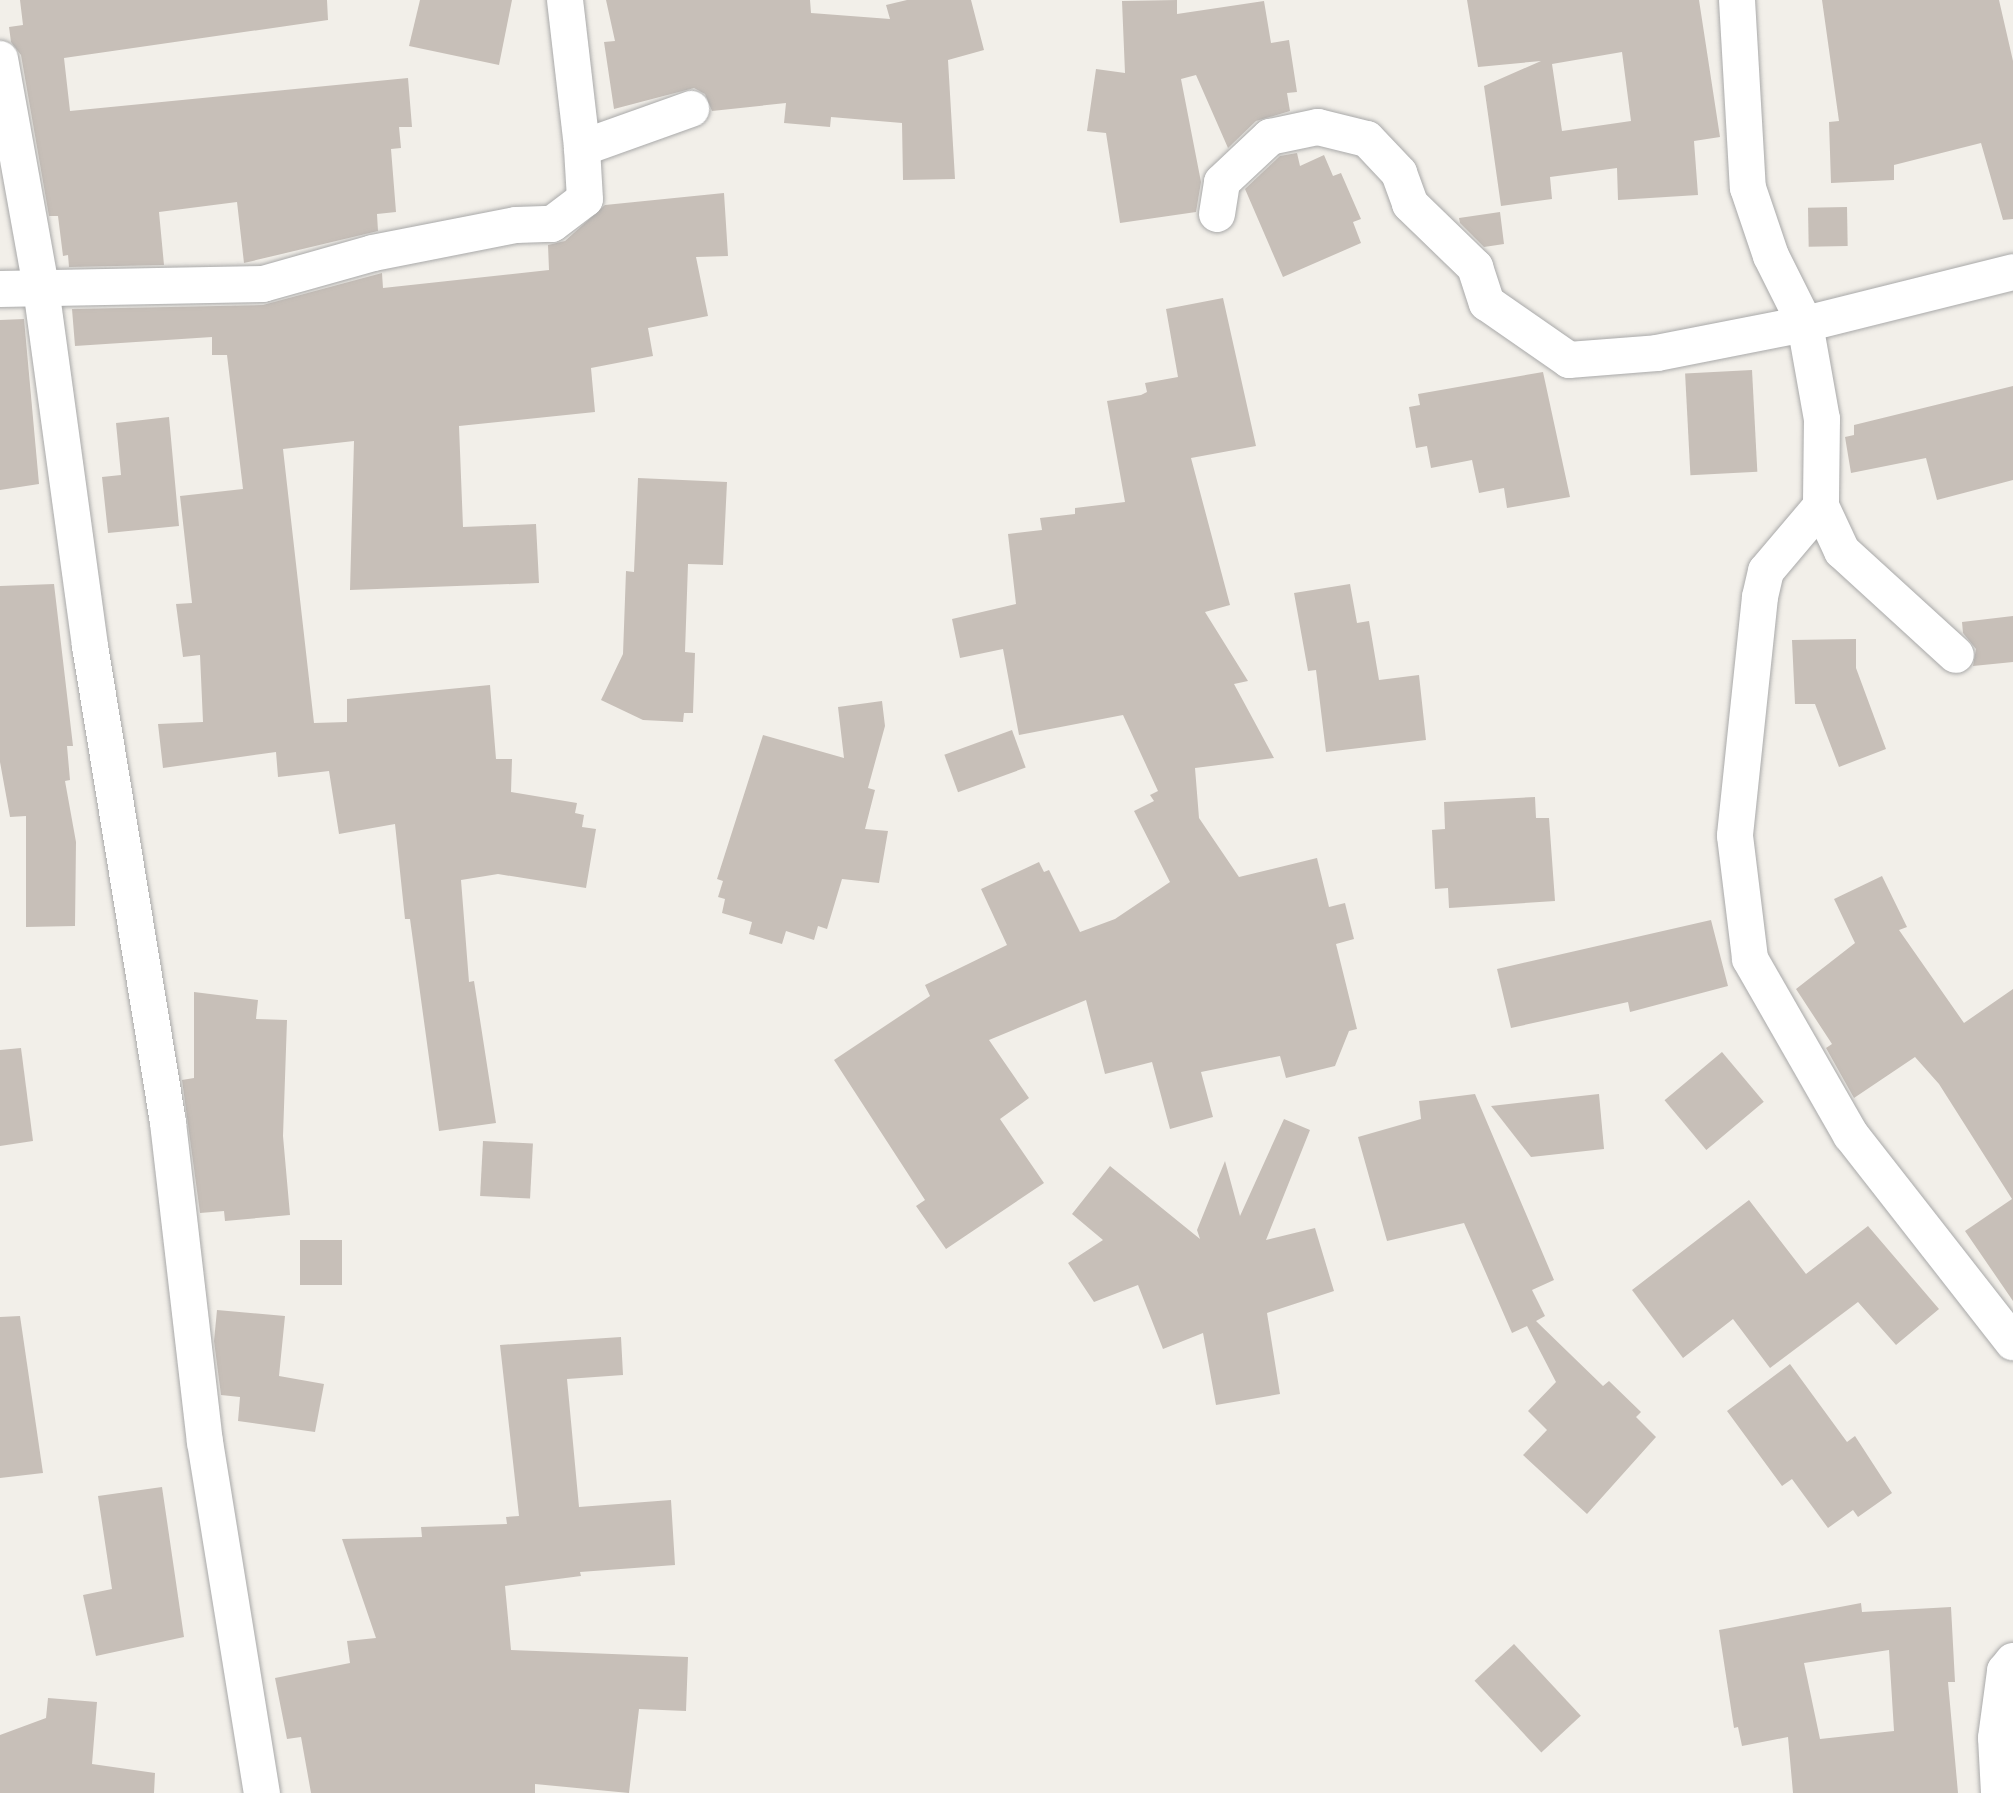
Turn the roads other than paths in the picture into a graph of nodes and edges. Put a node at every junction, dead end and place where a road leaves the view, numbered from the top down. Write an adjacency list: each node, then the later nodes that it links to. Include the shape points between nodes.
1 (565, 0): 5 (street)
2 (1737, 0): 10 (street, via 1748,188 1771,256)
3 (0, 59): 8 (street)
4 (691, 109): 5 (street)
5 (582, 148): 8 (street, via 585,199 552,224 516,225 373,253 263,284)
6 (1217, 214): 10 (street, via 1222,182 1270,137 1318,127 1367,139 1399,173 1410,204 1475,267 1487,303 1569,360 1657,353)
7 (2013, 272): 10 (street)
8 (41, 288): 9 (street); 15 (street, via 90,646 168,1123 205,1442)
9 (0, 289)
10 (1805, 324): 11 (street, via 1822,419)
11 (1821, 506): 12 (street, via 1842,551); 13 (street, via 1766,571 1760,597 1735,836 1750,959 1851,1135)
12 (1956, 655)
13 (2013, 1342)
14 (2013, 1661): 16 (street, via 2005,1671 1996,1738)
15 (262, 1793)
16 (1999, 1793)

